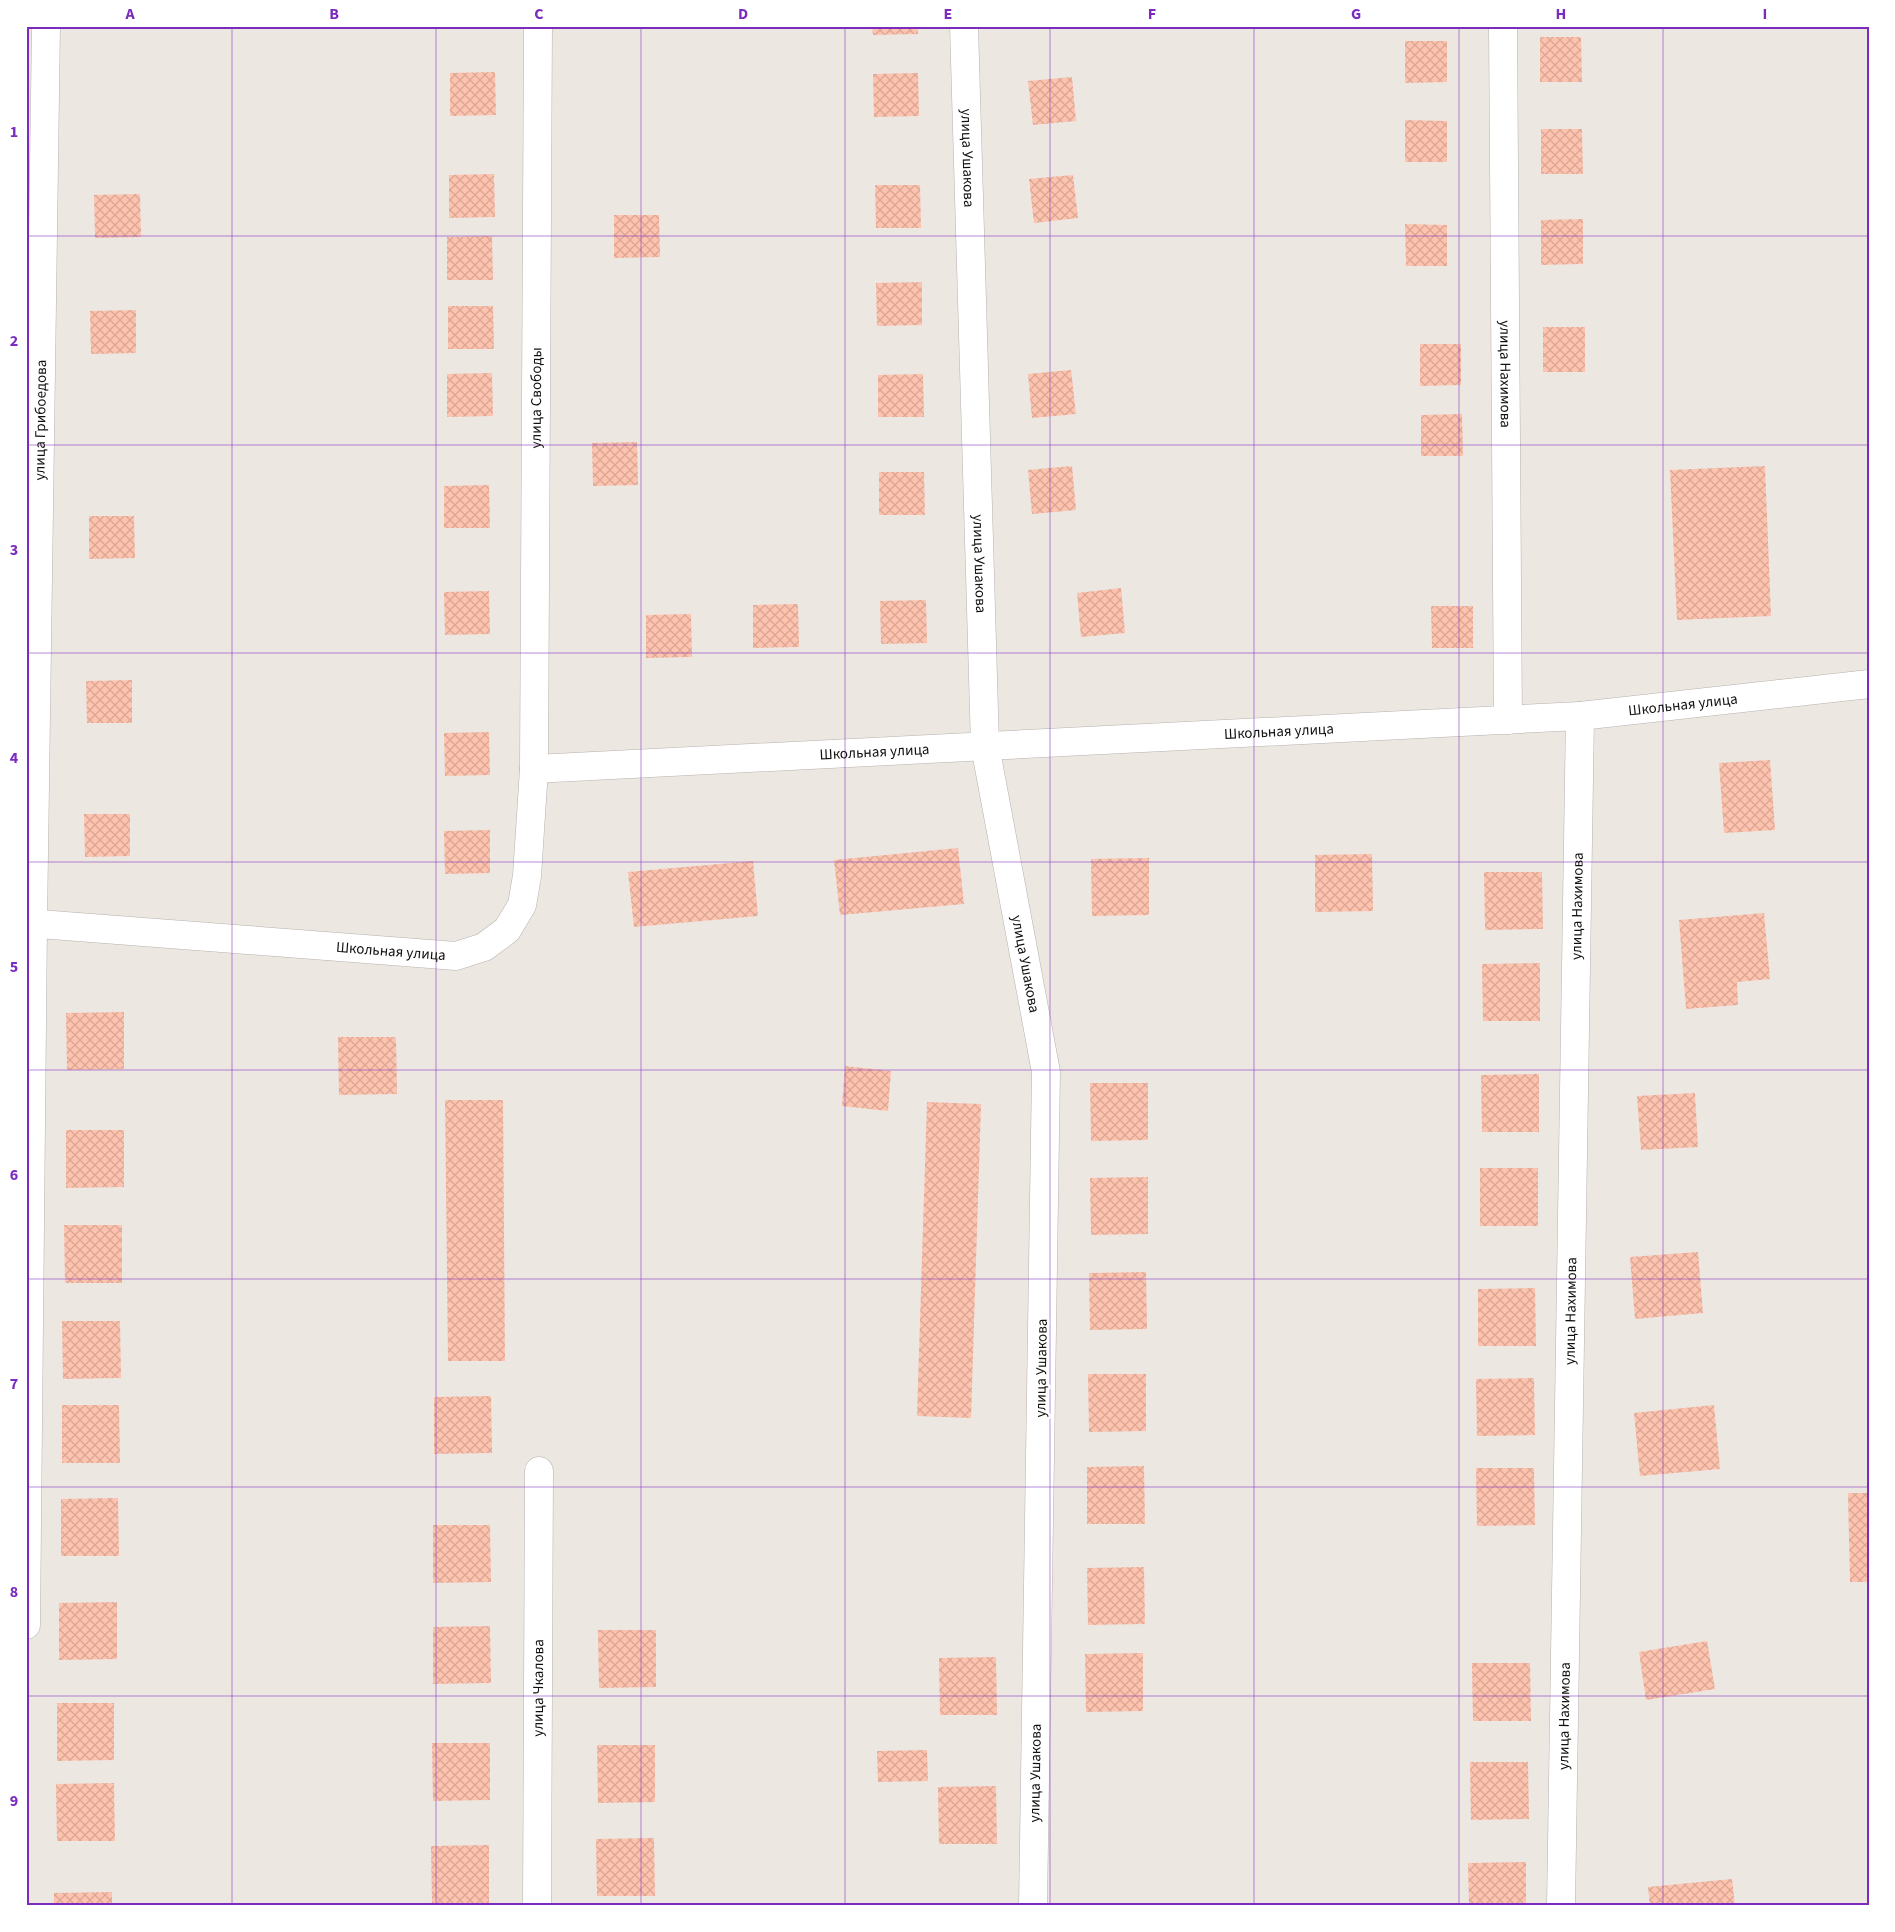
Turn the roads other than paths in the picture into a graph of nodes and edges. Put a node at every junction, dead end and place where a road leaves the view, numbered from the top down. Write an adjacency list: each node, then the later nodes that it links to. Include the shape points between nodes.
1 (46, 26): 10 (street, улица Грибоедова)
2 (538, 26): 9 (street, улица Свободы)
3 (964, 26): 8 (street, улица Ушакова)
4 (1503, 26): 7 (street, улица Нахимова)
5 (1869, 684): 6 (street, Школьная улица)
6 (1580, 716): 7 (street, Школьная улица); 15 (street, улица Нахимова)
7 (1508, 720): 8 (street, Школьная улица)
8 (984, 746): 9 (street, Школьная улица); 14 (street, улица Ушакова, via 1046,1072)
9 (534, 769): 10 (street, Школьная улица, via 522,905 507,930 484,947 456,956)
10 (30, 923): 12 (street, улица Грибоедова)
11 (538, 1471): 13 (street, улица Чкалова)
12 (26, 1625)
13 (537, 1906)
14 (1033, 1906)
15 (1562, 1906)

